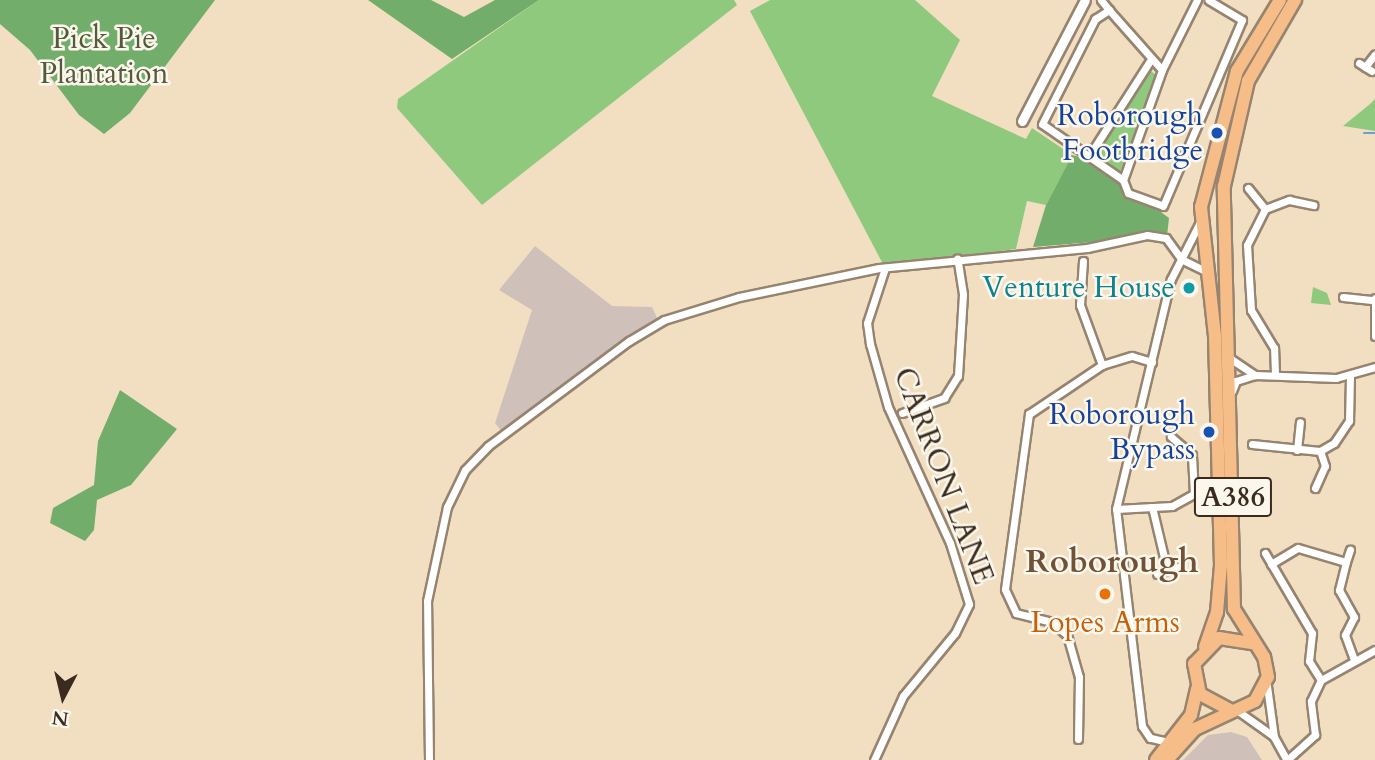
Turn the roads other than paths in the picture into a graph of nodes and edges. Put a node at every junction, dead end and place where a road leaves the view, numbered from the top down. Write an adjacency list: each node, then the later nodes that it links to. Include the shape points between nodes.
1 (1085, 0): 11 (street)
2 (1101, 0): 6 (street)
3 (1197, 0): 10 (street)
4 (1209, 0): 13 (street, via 1242,20 1163,206)
5 (1285, 1): 17 (highway, A386, via 1234,81 1207,167); 26 (highway, A386, via 1234,126 1224,186)
6 (1109, 10): 8 (street); 12 (street, via 1095,19 1042,124)
7 (1375, 54): 9 (street)
8 (1151, 59): 10 (street); 12 (street)
9 (1365, 67)
10 (1162, 70): 13 (street)
11 (1022, 121)
12 (1091, 153): 13 (street)
13 (1123, 183)
14 (1248, 188): 16 (street)
15 (1313, 205): 16 (street, via 1289,200)
16 (1265, 209): 30 (street, via 1247,245 1247,277 1255,324 1274,348)
17 (1201, 216): 19 (street); 22 (highway, A386)
18 (957, 258): 19 (street, via 1087,248 1147,235 1166,238); 21 (street); 34 (street, via 962,313 953,389)
19 (1181, 259): 22 (street, via 1194,260); 27 (street)
20 (1083, 261): 28 (street, via 1080,305)
21 (882, 268): 61 (street, via 664,320 488,446 465,470 447,506 427,601); 62 (street, CARRON LANE, via 867,323 870,344 888,407 950,543 969,604 955,634 903,696)
22 (1209, 274): 51 (highway, A386, via 1221,565 1217,612)
23 (1343, 297): 24 (street)
24 (1374, 299): 25 (street)
25 (1375, 336)
26 (1227, 337): 31 (street, via 1234,363); 33 (highway, A386)
27 (1152, 362): 28 (street, via 1132,356); 42 (street)
28 (1102, 365): 59 (street, via 1029,414 1004,589 1016,613 1052,622 1074,651)
29 (1375, 367): 32 (street)
30 (1275, 374): 31 (street); 32 (street)
31 (1255, 375): 33 (street, via 1236,381)
32 (1350, 377): 39 (street, via 1349,421)
33 (1230, 411): 50 (highway, A386, via 1234,609)
34 (902, 413)
35 (1300, 422): 38 (street)
36 (1171, 437): 41 (street, via 1192,455 1194,494 1187,502)
37 (1252, 444): 38 (street)
38 (1297, 450): 39 (street)
39 (1320, 451): 40 (street, via 1325,466)
40 (1315, 488)
41 (1152, 507): 42 (street); 48 (street)
42 (1116, 509): 60 (street, via 1142,726 1150,738)
43 (1350, 550): 45 (street)
44 (1265, 553): 46 (street)
45 (1346, 562): 46 (street, via 1298,548); 53 (street, via 1339,590 1354,617 1345,635)
46 (1271, 564): 54 (street, via 1312,633 1309,660)
47 (1178, 567): 48 (street)
48 (1167, 570): 49 (street)
49 (1157, 574)
50 (1252, 643): 51 (highway, via 1227,636); 55 (highway, A386, via 1264,657)
51 (1205, 647): 56 (highway, A386, via 1194,664)
52 (1375, 650): 53 (street)
53 (1353, 660): 54 (street)
54 (1321, 680): 65 (street, via 1311,701 1315,735)
55 (1267, 682): 57 (highway, via 1255,701); 58 (street)
56 (1197, 690): 57 (highway, via 1212,706); 60 (highway, A386, via 1191,715)
57 (1235, 711): 58 (street); 64 (highway, via 1195,729)
58 (1273, 737): 65 (street)
59 (1078, 739)
60 (1168, 742): 63 (highway, A386)
61 (429, 760)
62 (874, 760)
63 (1156, 760)
64 (1167, 760)
65 (1287, 760)

